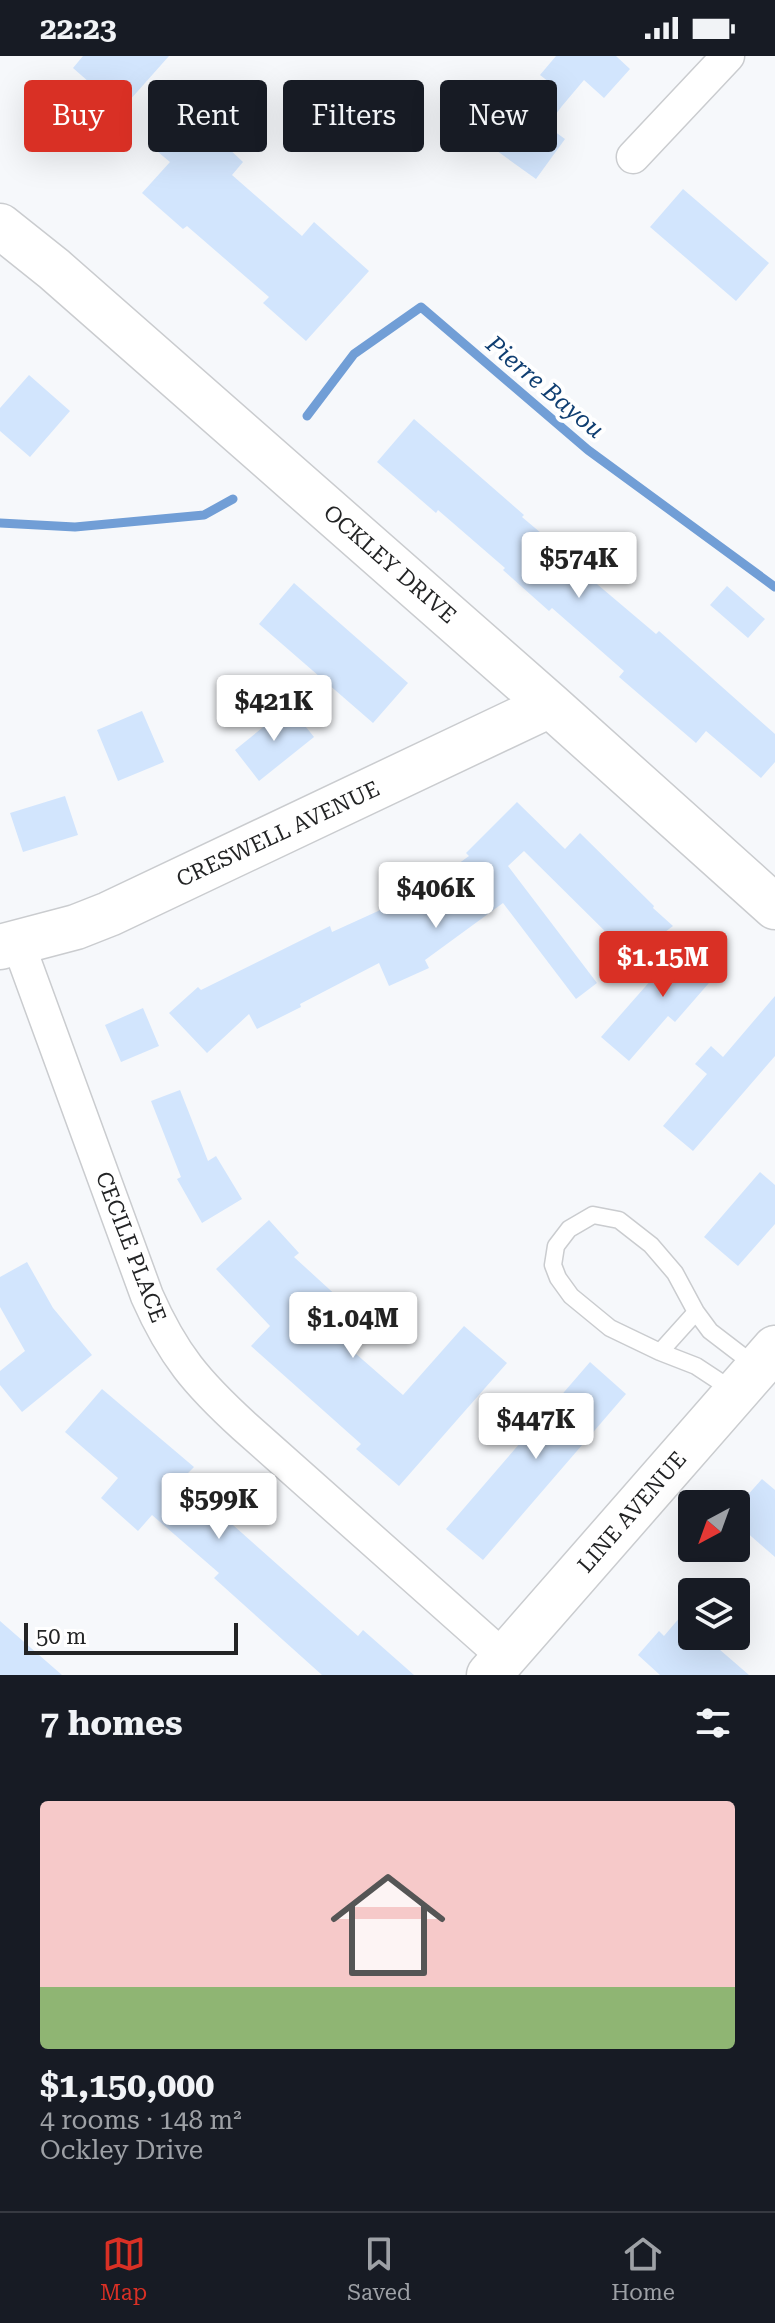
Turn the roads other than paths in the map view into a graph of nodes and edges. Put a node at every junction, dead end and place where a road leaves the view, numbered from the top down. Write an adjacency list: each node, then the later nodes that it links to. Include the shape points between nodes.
1 (728, 56): 2 (street)
2 (633, 157)
3 (0, 226): 4 (street, OCKLEY DRIVE)
4 (550, 705): 5 (street, OCKLEY DRIVE); 6 (street, CRESWELL AVENUE, via 109,914)
5 (775, 907)
6 (9, 945): 10 (street, CECILE PLACE, via 147,1296 189,1371)
7 (696, 1312): 8 (lane); 8 (lane, via 675,1273 619,1220 593,1215 569,1229 556,1246 553,1265 571,1296 610,1328); 9 (lane, via 710,1331)
8 (660, 1352): 9 (lane, via 696,1366)
9 (761, 1371): 10 (street, LINE AVENUE)
10 (497, 1666)

